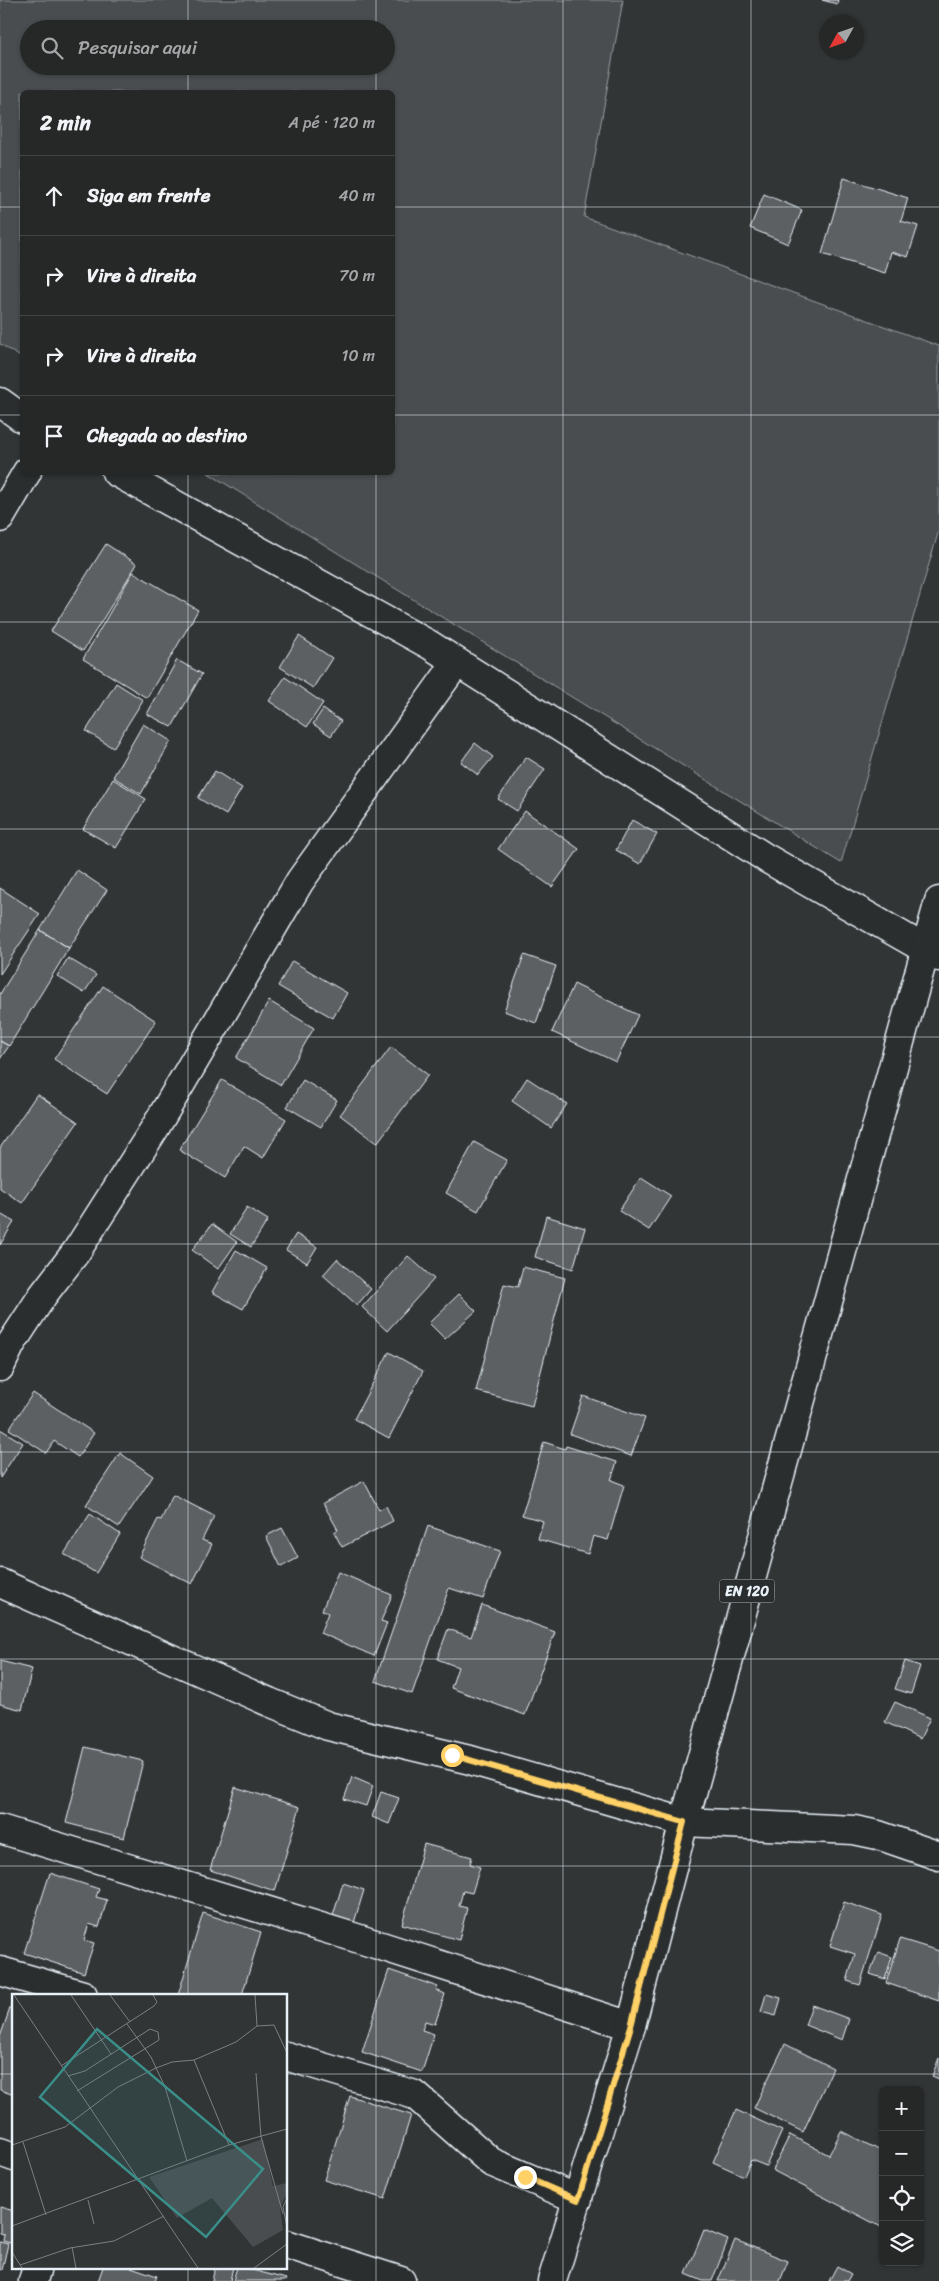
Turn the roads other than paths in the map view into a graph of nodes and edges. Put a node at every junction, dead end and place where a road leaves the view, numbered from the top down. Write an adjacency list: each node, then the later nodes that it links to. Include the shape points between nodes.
1 (0, 402): 2 (street)
2 (20, 417)
3 (25, 475): 5 (street)
4 (121, 475): 6 (street)
5 (0, 518)
6 (456, 662): 8 (street, via 766,858); 9 (street, via 300,881 155,1128 76,1252 43,1296)
7 (939, 901): 8 (street, EN 120)
8 (932, 953): 11 (street, EN 120)
9 (0, 1367)
10 (0, 1583): 11 (street, via 328,1726 470,1760)
11 (684, 1822): 13 (street, via 854,1830); 16 (street, EN 120)
12 (0, 1829): 16 (street)
13 (939, 1856)
14 (0, 1971): 15 (street)
15 (80, 1994)
16 (631, 2026): 20 (street, EN 120)
17 (288, 2057): 20 (street, via 415,2095 491,2162)
18 (0, 2152): 19 (street)
19 (12, 2156)
20 (578, 2200): 25 (street, EN 120)
21 (288, 2245): 24 (street)
22 (37, 2268): 23 (street)
23 (33, 2281)
24 (401, 2281)
25 (552, 2281)

